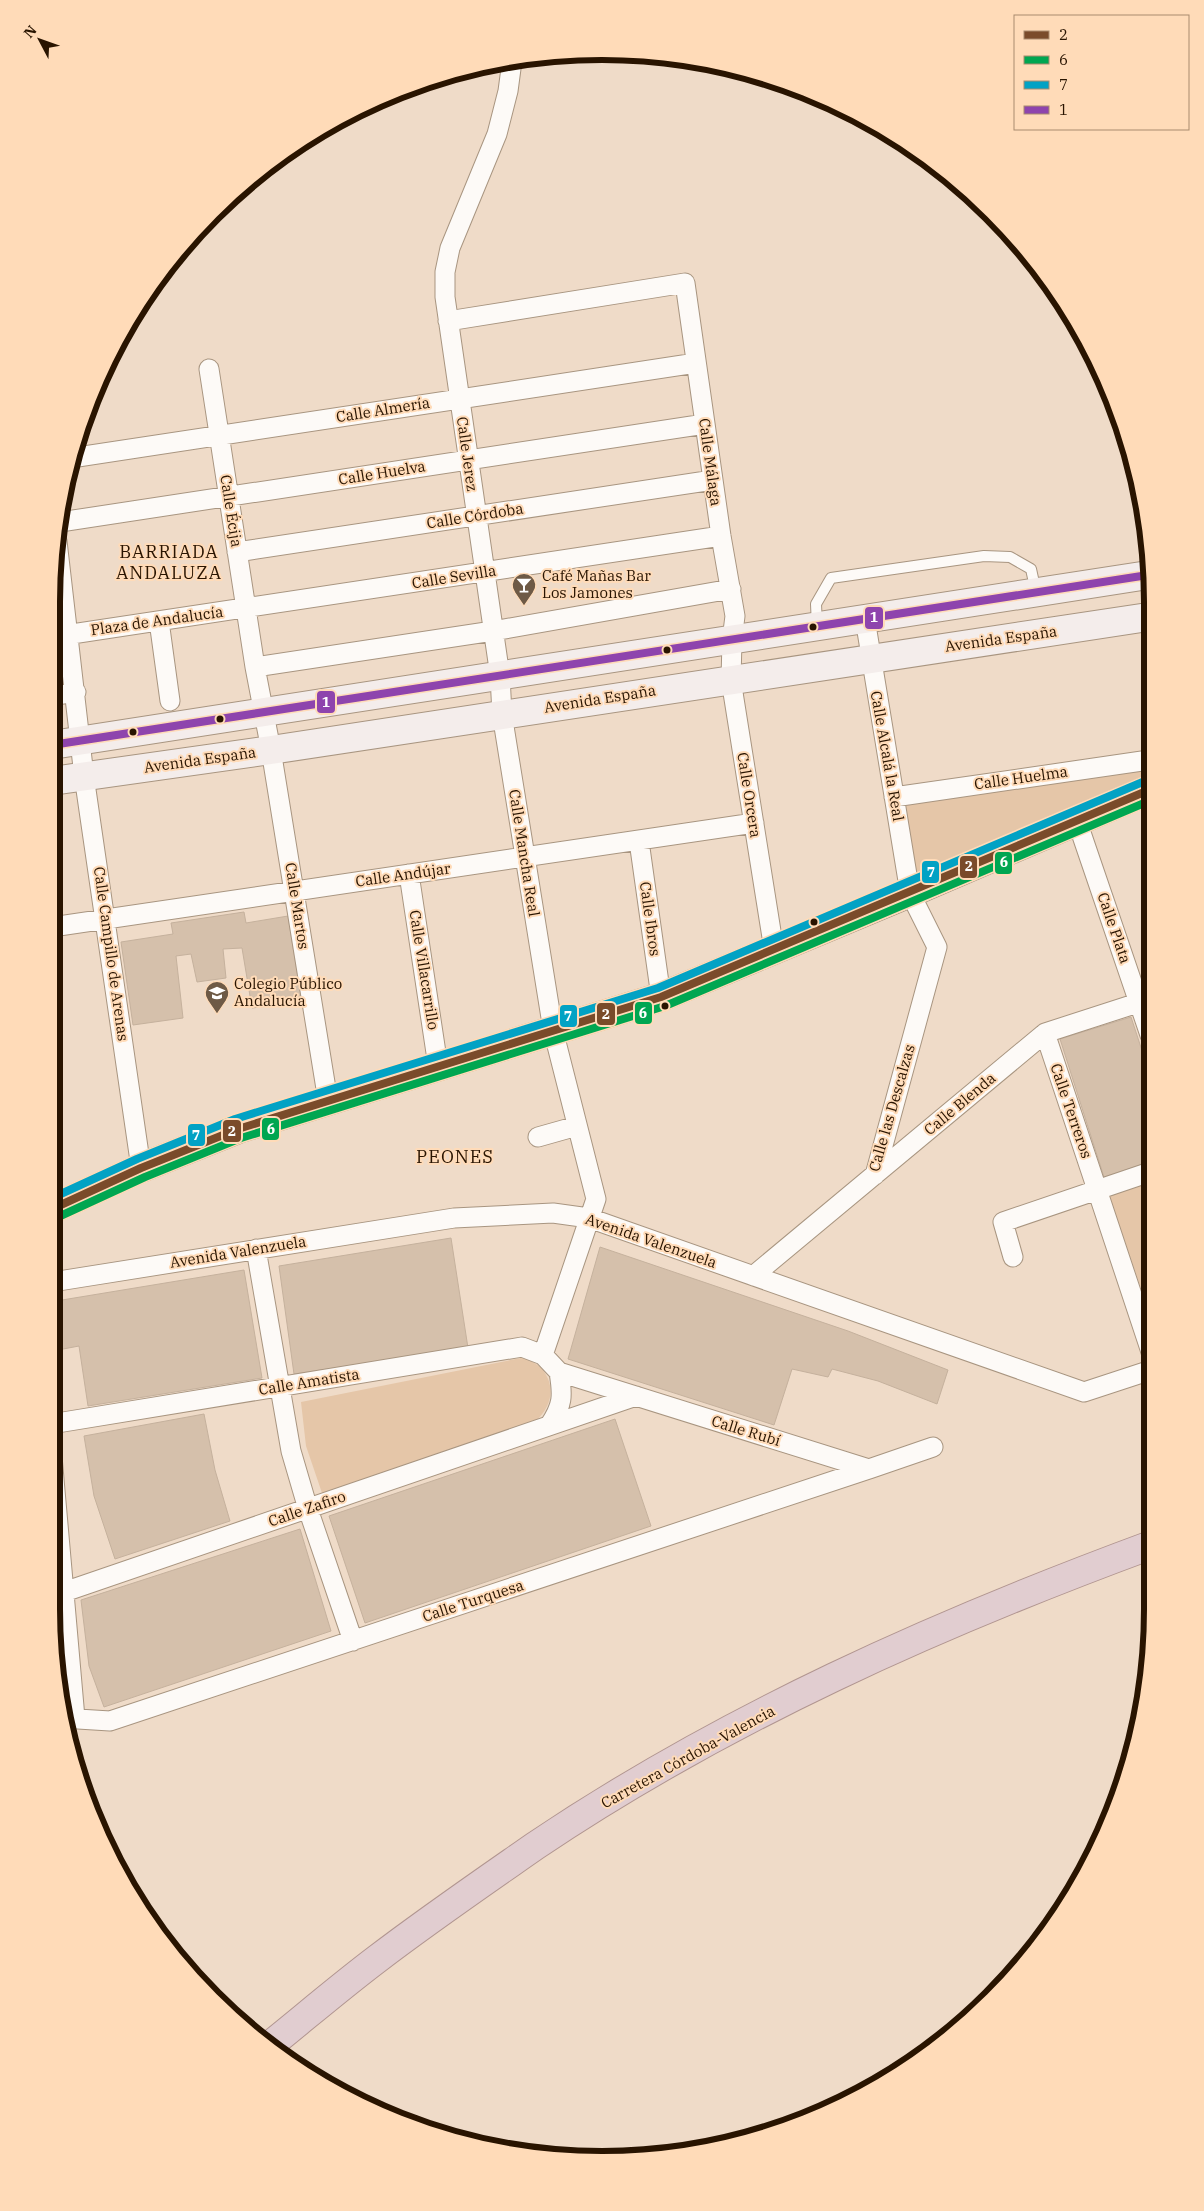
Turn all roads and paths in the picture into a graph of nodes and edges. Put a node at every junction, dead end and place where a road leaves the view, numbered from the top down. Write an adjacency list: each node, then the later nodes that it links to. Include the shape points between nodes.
1 (511, 68): 2 (street, Calle Jerez, via 496,134 450,248 445,272)
2 (448, 321): 3 (street, Calle Málaga, via 684,284); 5 (street, Calle Jerez)
3 (696, 363): 5 (street, Calle Almería); 6 (street, Calle Málaga)
4 (209, 369): 7 (street, Calle Écija)
5 (459, 399): 7 (street, Calle Almería); 9 (street, Calle Jerez)
6 (705, 424): 9 (street, Calle Huelva); 10 (street, Calle Málaga)
7 (219, 435): 8 (street, Calle Almería); 11 (street, Calle Écija)
8 (80, 457)
9 (468, 460): 11 (street, Calle Huelva); 12 (street, Calle Jerez)
10 (713, 480): 12 (street, Calle Córdoba); 14 (street, Calle Málaga)
11 (228, 497): 13 (street, Calle Huelva); 15 (street, Calle Écija)
12 (476, 516): 15 (street, Calle Córdoba); 16 (street, Calle Jerez)
13 (66, 521)
14 (721, 536): 16 (street, Calle Sevilla); 18 (street, Calle Málaga)
15 (237, 552): 20 (street, Calle Écija)
16 (485, 572): 20 (street, Calle Sevilla); 25 (street, Calle Jerez)
17 (1143, 576): 19 (main road)
18 (731, 589): 25 (street); 27 (street, Calle Málaga, via 735,616)
19 (1036, 593): 21 (main road); 24 (lane, via 1031,569 1010,556 984,556 831,578 816,604)
20 (246, 608): 23 (street, Plaza de Andalucía); 29 (street, Calle Écija)
21 (865, 619): 24 (main road); 28 (street, Calle Alcalá la Real)
22 (1144, 619): 28 (main road, Avenida España)
23 (159, 621): 26 (street, Plaza de Andalucía); 34 (street)
24 (818, 627): 27 (main road)
25 (493, 630): 29 (street); 30 (street, Calle Jerez)
26 (60, 635): 32 (street, Calle Campillo de Arenas)
27 (732, 640): 30 (main road); 31 (street, Calle Orcera)
28 (870, 659): 31 (main road, Avenida España); 44 (street, Calle Alcalá la Real)
29 (255, 667): 35 (street, Calle Écija)
30 (500, 676): 35 (main road); 36 (street, Calle Mancha Real)
31 (731, 680): 36 (main road, Avenida España); 46 (street, Calle Orcera)
32 (76, 692): 33 (street); 37 (street, Calle Campillo de Arenas)
33 (60, 695)
34 (170, 701)
35 (264, 711): 37 (main road); 39 (street, Calle Martos)
36 (502, 714): 39 (main road, Avenida España); 48 (street, Calle Mancha Real)
37 (80, 741): 38 (main road); 41 (street, Calle Campillo de Arenas)
38 (60, 744)
39 (271, 750): 41 (main road, Avenida España); 50 (street, Calle Martos)
40 (1144, 761): 44 (street, Calle Huelma)
41 (84, 776): 42 (main road, Avenida España); 52 (street, Calle Campillo de Arenas)
42 (60, 780)
43 (1144, 792): 45 (main road)
44 (894, 797): 51 (street, Calle Alcalá la Real)
45 (1077, 821): 51 (main road); 56 (street, Calle Plata)
46 (754, 823): 47 (street, Calle Andújar); 54 (street, Calle Orcera)
47 (639, 841): 48 (street, Calle Andújar); 55 (street, Calle Ibros)
48 (525, 857): 49 (street, Calle Andújar); 57 (street, Calle Mancha Real)
49 (409, 874): 50 (street, Calle Andújar); 59 (street, Calle Villacarrillo)
50 (295, 891): 52 (street, Calle Andújar); 60 (street, Calle Martos)
51 (910, 893): 54 (main road); 65 (street, Calle las Descalzas, via 937,947)
52 (106, 919): 53 (street, Calle Andújar); 63 (street, Calle Campillo de Arenas)
53 (60, 926)
54 (774, 950): 55 (main road)
55 (661, 997): 57 (main road)
56 (1144, 1001): 58 (street)
57 (552, 1030): 59 (main road); 61 (street, Calle Mancha Real)
58 (1045, 1033): 65 (street, Calle Blenda); 66 (street, Calle Terreros)
59 (438, 1066): 60 (main road)
60 (328, 1100): 63 (main road, via 238,1129)
61 (577, 1126): 62 (street); 68 (street, Calle Mancha Real, via 596,1198)
62 (538, 1137)
63 (142, 1168): 67 (main road)
64 (1144, 1174): 66 (street)
65 (875, 1175): 71 (street, Calle las Descalzas)
66 (1098, 1190): 70 (street, via 1003,1222); 73 (street, Calle Terreros)
67 (60, 1205)
68 (589, 1218): 69 (street, Avenida Valenzuela, via 553,1213 454,1218); 71 (street, Avenida Valenzuela); 74 (street, Calle Mancha Real)
69 (256, 1249): 72 (street, Avenida Valenzuela); 77 (street)
70 (1013, 1257)
71 (753, 1276): 76 (street, Avenida Valenzuela, via 1084,1392)
72 (60, 1281)
73 (1144, 1331)
74 (543, 1355): 75 (street, Calle Amatista); 77 (street, Calle Amatista, via 522,1347)
75 (559, 1372): 78 (street, Calle Rubí); 80 (street, via 563,1395 559,1411)
76 (1144, 1372)
77 (279, 1387): 79 (street, Calle Amatista); 83 (street, via 291,1451)
78 (636, 1396): 80 (street, Calle Zafiro); 82 (street, Calle Rubí)
79 (60, 1423)
80 (549, 1426): 83 (street, Calle Zafiro)
81 (933, 1447): 82 (street)
82 (869, 1469): 87 (street, Calle Turquesa)
83 (308, 1509): 86 (street, Calle Zafiro); 87 (street)
84 (60, 1547): 86 (street)
85 (1144, 1548): 90 (highway, Carretera Córdoba-Valencia, via 877,1656 722,1735 537,1845 376,1959)
86 (64, 1592): 88 (street)
87 (353, 1640): 89 (street, Calle Turquesa, via 110,1721)
88 (68, 1704)
89 (71, 1718)
90 (275, 2041)

